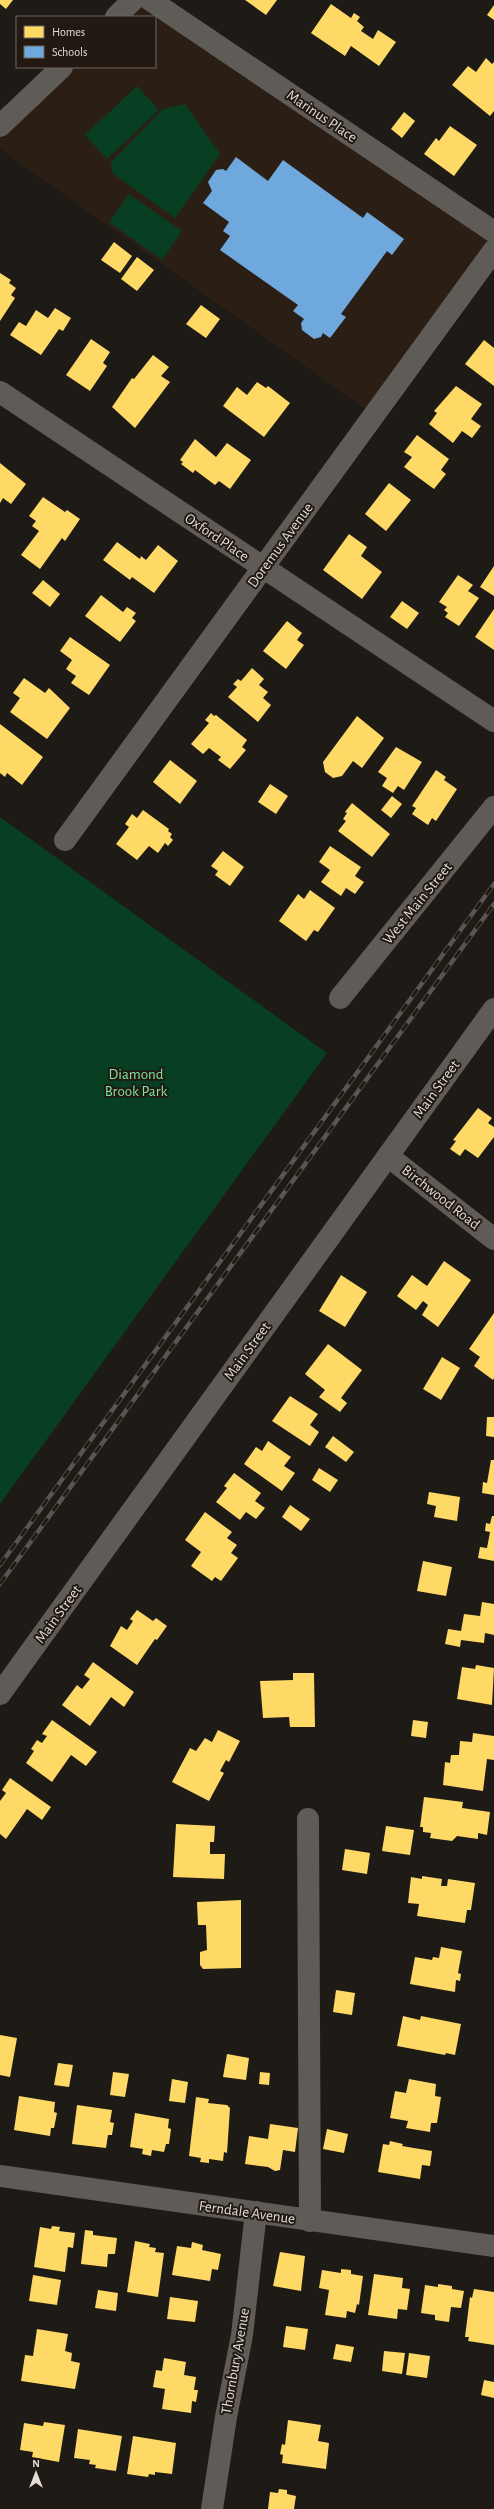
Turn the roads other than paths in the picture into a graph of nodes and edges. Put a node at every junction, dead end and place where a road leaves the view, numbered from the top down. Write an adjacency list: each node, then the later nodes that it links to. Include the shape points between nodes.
1 (133, 0): 3 (street)
2 (150, 0): 6 (street, Marinus Place)
3 (117, 16)
4 (61, 68): 5 (street)
5 (0, 126)
6 (494, 232)
7 (494, 250): 9 (street, Doremus Avenue)
8 (0, 392): 9 (street, Oxford Place)
9 (264, 568): 10 (street, Oxford Place); 12 (street, Doremus Avenue)
10 (494, 721)
11 (494, 807): 13 (street, West Main Street)
12 (65, 840)
13 (340, 998)
14 (494, 1009): 15 (street, Main Street)
15 (388, 1156): 16 (street, Birchwood Road); 17 (street, Main Street)
16 (494, 1239)
17 (0, 1694)
18 (308, 1819): 21 (street)
19 (0, 2176): 20 (street, Ferndale Avenue)
20 (256, 2212): 21 (street, Ferndale Avenue); 23 (street, Thornbury Avenue, via 242,2335)
21 (310, 2221): 22 (street, Ferndale Avenue)
22 (494, 2246)
23 (212, 2509)

